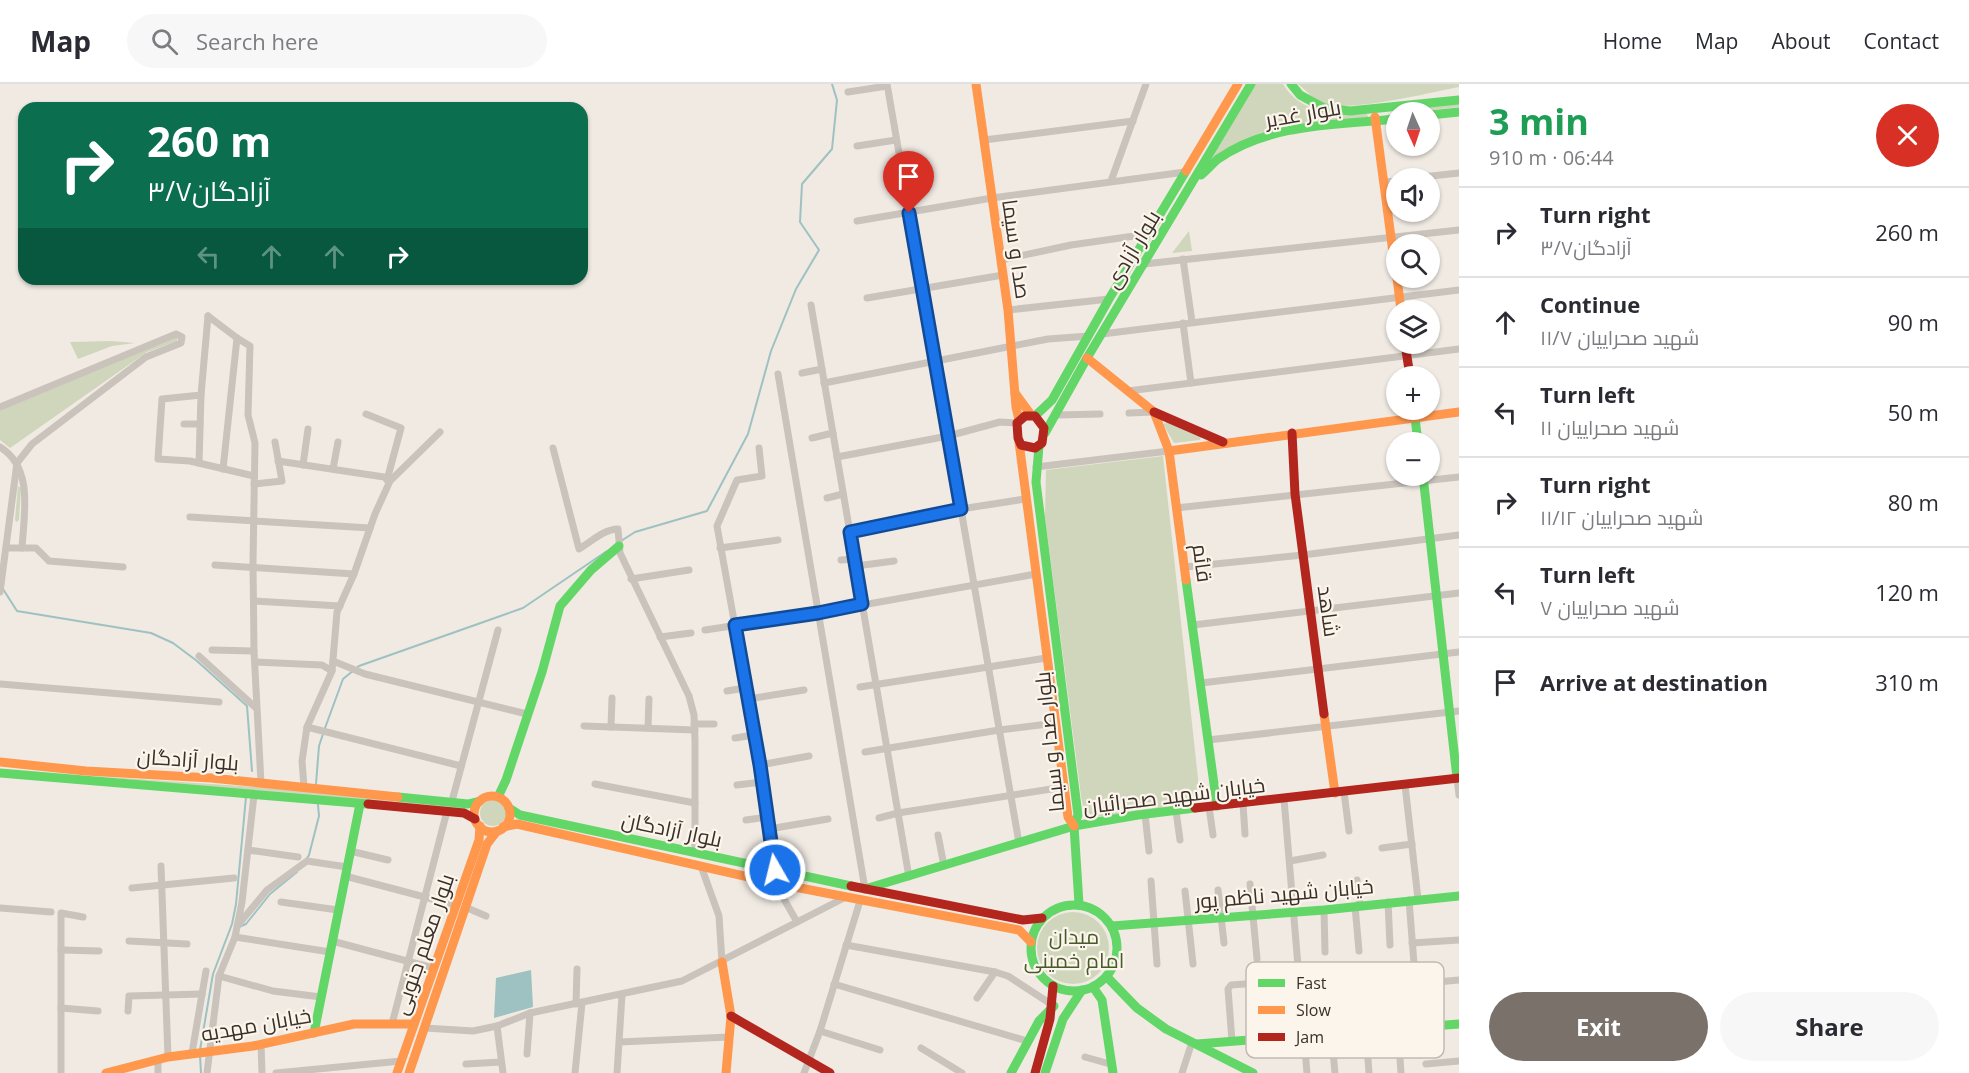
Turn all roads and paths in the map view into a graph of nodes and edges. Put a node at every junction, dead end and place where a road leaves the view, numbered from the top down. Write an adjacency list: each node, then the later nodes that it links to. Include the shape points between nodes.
1 (976, 84): 16 (main road, صدا و سیما)
2 (1146, 84): 13 (street)
3 (1238, 84): 18 (main road, بلوار آزادی)
4 (1251, 84): 23 (main road, بلوار آزادی)
5 (1292, 84): 9 (main road, بلوار غدیر, via 1300,95 1324,108)
6 (887, 85): 7 (street); 15 (street)
7 (848, 92)
8 (1459, 100): 9 (main road, بلوار غدیر)
9 (1374, 109): 14 (main road)
10 (1459, 112): 11 (main road)
11 (1440, 114)
12 (1386, 120): 14 (main road, بلوار غدیر)
13 (1132, 121): 16 (street); 21 (street)
14 (1376, 121): 22 (main road); 23 (main road, بلوار غدیر, via 1301,128 1265,136 1218,159)
15 (897, 140): 17 (street); 26 (street)
16 (984, 141): 24 (main road, صدا و سیما)
17 (857, 146)
18 (1185, 172): 21 (street); 25 (main road, بلوار آزادی)
19 (1459, 173): 20 (street)
20 (1440, 175)
21 (1111, 181): 24 (street)
22 (1384, 182): 31 (main road)
23 (1193, 183): 27 (main road, بلوار آزادی)
24 (992, 198): 26 (street); 34 (main road, صدا و سیما)
25 (1163, 208): 27 (main road); 30 (main road, بلوار آزادی)
26 (909, 213): 28 (street); 39 (street)
27 (1173, 215): 36 (main road, بلوار آزادی)
28 (857, 221)
29 (1459, 230): 32 (street)
30 (1148, 234): 34 (street); 43 (main road, بلوار آزادی)
31 (1391, 234)
32 (1426, 234)
33 (1386, 239): 35 (street)
34 (1001, 260): 37 (main road, صدا و سیما)
35 (1183, 260): 36 (street); 47 (street)
36 (1144, 264): 49 (main road, بلوار آزادی)
37 (1003, 275): 39 (street); 46 (main road, صدا و سیما)
38 (1398, 288): 41 (main road)
39 (923, 290): 42 (street); 56 (street)
40 (1459, 290): 41 (street)
41 (1399, 296): 44 (main road); 47 (street)
42 (867, 298)
43 (1109, 299): 46 (street); 50 (main road, بلوار آزادی)
44 (1400, 300)
45 (811, 305): 58 (street)
46 (1008, 310): 52 (main road, صدا و سیما)
47 (1192, 322): 48 (street)
48 (1184, 323): 49 (street); 61 (street)
49 (1102, 334): 55 (main road, بلوار آزادی)
50 (1089, 336): 52 (street); 73 (main road, بلوار آزادی, via 1052,400)
51 (237, 338): 65 (street, via 208,316); 102 (street); 106 (street, via 250,346 248,414 255,443)
52 (1012, 346): 56 (street); 64 (main road, صدا و سیما)
53 (1459, 349): 54 (street)
54 (1407, 355): 57 (main road); 61 (street)
55 (1087, 358): 63 (main road); 74 (main road, بلوار آزادی)
56 (935, 362): 62 (street); 84 (street)
57 (1409, 366)
58 (822, 369): 60 (street); 62 (street)
59 (778, 374): 148 (street)
60 (802, 374)
61 (1191, 382): 63 (street)
62 (824, 383): 81 (street)
63 (1128, 391): 68 (main road)
64 (1015, 393): 73 (main road); 76 (main road, صدا و سیما)
65 (201, 395): 78 (street); 99 (street, via 162,399 158,454 159,459)
66 (0, 407): 98 (street, via 143,346 176,334 182,337 181,343 146,357 32,444)
67 (1129, 412): 68 (street)
68 (1154, 412): 89 (main road); 94 (main road, قائم)
69 (1459, 412): 70 (main road)
70 (1440, 413)
71 (366, 414): 107 (street, via 401,428)
72 (1100, 414): 74 (street)
73 (1033, 415): 76 (main road); 82 (main road, via 1040,420)
74 (1057, 415): 82 (main road, بلوار آزادی)
75 (1386, 418): 83 (main road)
76 (1018, 422): 84 (street, via 1000,422); 88 (main road)
77 (184, 424): 78 (street)
78 (200, 424): 99 (street)
79 (308, 429): 100 (street)
80 (440, 432): 107 (street)
81 (833, 433): 85 (street); 95 (street)
82 (1045, 433): 90 (main road)
83 (1292, 433): 89 (main road); 111 (main road, شاهد)
84 (948, 435): 95 (street); 115 (street)
85 (812, 438)
86 (275, 442): 97 (street)
87 (339, 442): 103 (street)
88 (1019, 442): 90 (main road, via 1030,449); 96 (main road, بلوار صدا و سیما)
89 (1222, 442): 94 (main road)
90 (1039, 446): 101 (main road, بلوار صدا و سیما)
91 (0, 447): 98 (street)
92 (553, 448): 123 (street, via 579,549 612,529 618,529)
93 (759, 448): 126 (street, via 762,476 737,480 717,526)
94 (1168, 450): 101 (street); 114 (main road, قائم)
95 (837, 457): 110 (street)
96 (1020, 460): 101 (main road, via 1030,456); 113 (main road, بلوار صدا و سیما)
97 (278, 461): 100 (street); 106 (street, via 282,481)
98 (17, 463): 124 (street); 125 (street, via 24,485)
99 (199, 463): 102 (street)
100 (303, 465): 103 (street)
101 (1036, 465): 234 (main road, بلوار صدا و سیما, via 1078,815)
102 (223, 469): 106 (street)
103 (333, 469): 107 (street)
104 (1459, 477): 105 (street)
105 (1440, 478)
106 (254, 480): 117 (street)
107 (389, 481): 118 (street)
108 (1386, 483): 111 (street)
109 (1424, 486): 121 (main road)
110 (843, 494): 112 (street); 119 (street)
111 (1295, 494): 114 (street); 127 (main road, شاهد)
112 (827, 498)
113 (1025, 500): 115 (street); 138 (main road, بلوار صدا و سیما)
114 (1176, 508): 134 (main road, قائم)
115 (961, 509): 119 (street); 140 (street)
116 (190, 517): 117 (street)
117 (254, 522): 118 (street); 133 (street)
118 (370, 528): 137 (street)
119 (850, 532): 130 (street)
120 (1459, 535): 121 (street)
121 (1430, 539): 127 (street); 143 (main road)
122 (778, 540): 126 (street)
123 (619, 546): 139 (street); 180 (main road, via 591,570 560,606)
124 (6, 548): 125 (street); 136 (street)
125 (22, 548): 132 (street, via 36,548 49,561)
126 (720, 548): 149 (street)
127 (1303, 555): 134 (street); 147 (main road, شاهد)
128 (842, 560): 130 (street)
129 (894, 561): 130 (street)
130 (855, 563): 145 (street)
131 (215, 565): 133 (street)
132 (123, 567)
133 (253, 567): 137 (street); 144 (street)
134 (1185, 567): 150 (main road, قائم)
135 (689, 570): 139 (street)
136 (1, 573): 141 (street)
137 (354, 574): 146 (street)
138 (1036, 574): 140 (street); 160 (main road, بلوار صدا و سیما)
139 (631, 579): 154 (street)
140 (974, 585): 145 (street); 163 (street)
141 (0, 591)
142 (1459, 592): 143 (street)
143 (1436, 595): 147 (street); 158 (main road)
144 (254, 601): 146 (street); 156 (street)
145 (862, 604): 148 (street); 168 (street)
146 (340, 606): 161 (street)
147 (1311, 610): 150 (street); 164 (main road, شاهد)
148 (818, 613): 149 (street); 267 (street)
149 (735, 625): 152 (street); 170 (street)
150 (1193, 625): 166 (main road, قائم)
151 (498, 630): 177 (street)
152 (705, 630)
153 (691, 633): 154 (street)
154 (660, 637): 186 (street, via 689,696)
155 (212, 650): 156 (street)
156 (254, 651): 162 (street)
157 (1459, 652): 158 (street)
158 (1443, 654): 164 (street); 179 (main road)
159 (198, 656): 178 (street)
160 (1046, 658): 163 (street); 181 (main road, بلوار صدا و سیما)
161 (333, 661): 165 (street); 177 (street, via 365,674)
162 (255, 662): 165 (street, via 322,665); 178 (street)
163 (988, 667): 168 (street); 189 (street)
164 (1319, 670): 166 (street); 188 (main road, شاهد)
165 (332, 671): 184 (street)
166 (1200, 683): 192 (main road, قائم)
167 (0, 684): 176 (street)
168 (876, 685): 169 (street); 193 (street)
169 (860, 687)
170 (745, 688): 172 (street); 175 (street)
171 (804, 690): 175 (street)
172 (727, 691)
173 (612, 698): 185 (street)
174 (649, 699): 187 (street)
175 (748, 699): 190 (street)
176 (219, 702)
177 (479, 702): 180 (street); 198 (street)
178 (256, 708): 206 (street)
179 (1454, 712): 188 (street); 202 (main road)
180 (527, 714): 216 (main road)
181 (1056, 723): 189 (street); 211 (main road, بلوار صدا و سیما)
182 (714, 724): 186 (street)
183 (584, 726): 185 (street)
184 (307, 727): 198 (street); 210 (street, via 302,760)
185 (610, 727): 187 (street)
186 (694, 727): 187 (street); 220 (street)
187 (648, 728)
188 (1326, 728): 192 (street); 212 (main road, شاهد)
189 (999, 730): 193 (street); 214 (street)
190 (754, 735): 191 (street); 197 (street)
191 (735, 738)
192 (1208, 740): 223 (main road, قائم)
193 (887, 748): 194 (street); 227 (street)
194 (865, 752)
195 (809, 756): 197 (street)
196 (0, 762): 199 (main road, بلوار آزادگان)
197 (760, 765): 205 (street)
198 (461, 766): 218 (street)
199 (75, 770): 200 (main road, بلوار آزادگان); 203 (main road)
200 (94, 771): 204 (main road, via 88,778); 206 (main road, بلوار آزادگان)
201 (0, 773): 203 (main road, بلوار آزادگان)
202 (1458, 778): 209 (main road, خیابان شهید صحرائیان); 215 (street)
203 (74, 781): 204 (main road, بلوار آزادگان)
204 (93, 782): 213 (main road, بلوار آزادگان)
205 (762, 782): 208 (street); 229 (street)
206 (261, 783): 210 (main road, بلوار آزادگان)
207 (595, 784): 220 (street)
208 (737, 785)
209 (1405, 785): 212 (main road, خیابان شهید صحرائیان); 243 (street)
210 (304, 787): 218 (main road, بلوار آزادگان)
211 (1064, 788): 214 (street); 234 (main road, بلوار صدا و سیما, via 1068,817)
212 (1340, 792): 217 (main road, خیابان شهید صحرائیان); 237 (street)
213 (254, 795): 221 (main road, بلوار آزادگان); 245 (street)
214 (1010, 795): 227 (street); 242 (street)
215 (1459, 795)
216 (498, 797): 219 (main road, via 488,796); 224 (main road)
217 (1284, 799): 222 (main road, خیابان شهید صحرائیان); 252 (street)
218 (452, 801): 219 (main road, بلوار آزادگان)
219 (480, 801): 233 (main road, via 475,808)
220 (695, 803): 248 (street)
221 (360, 804): 225 (main road, بلوار آزادگان); 246 (main road)
222 (1243, 804): 223 (main road, خیابان شهید صحرائیان); 238 (street)
223 (1213, 807): 226 (main road, خیابان شهید صحرائیان); 240 (street)
224 (509, 808): 235 (main road, via 509,820); 248 (main road, بلوار آزادگان, via 520,814)
225 (447, 811): 233 (main road, بلوار آزادگان, via 464,813); 272 (street)
226 (1176, 811): 228 (main road, خیابان شهید صحرائیان); 241 (street)
227 (898, 813): 230 (street); 260 (street)
228 (1145, 814): 234 (main road, خیابان شهید صحرائیان); 247 (street)
229 (768, 817): 232 (street); 236 (street)
230 (879, 818)
231 (828, 819): 236 (street)
232 (746, 820)
233 (478, 823): 235 (main road, via 486,830); 280 (main road, بلوار معلم جنوبی, via 479,840)
234 (1074, 826): 242 (main road, خیابان شهید صحرائیان); 278 (main road)
235 (500, 829): 255 (main road, بلوار آزادگان, via 517,824); 280 (main road, بلوار معلم جنوبی, via 487,844)
236 (770, 829): 257 (street)
237 (1349, 831)
238 (1245, 834)
239 (938, 835): 256 (street)
240 (1213, 835)
241 (1180, 840)
242 (1019, 843): 256 (main road, خیابان شهید صحرائیان)
243 (1412, 844): 244 (street); 274 (street)
244 (1382, 848)
245 (248, 850): 250 (street); 295 (street)
246 (350, 851): 251 (street); 258 (main road)
247 (1149, 851)
248 (695, 852): 253 (main road, بلوار آزادگان)
249 (1323, 855): 252 (street)
250 (298, 857)
251 (388, 860)
252 (1290, 861): 286 (street)
253 (745, 864): 257 (main road, بلوار آزادگان); 259 (main road)
254 (161, 866): 265 (street)
255 (701, 866): 259 (main road, بلوار آزادگان); 317 (street, via 719,916)
256 (944, 866): 260 (main road, خیابان شهید صحرائیان)
257 (775, 870): 267 (main road, بلوار آزادگان)
258 (346, 871): 272 (street); 283 (main road); 295 (street, via 307,861 267,890)
259 (743, 876): 273 (main road, بلوار آزادگان)
260 (909, 877): 267 (main road, خیابان شهید صحرائیان)
261 (234, 878): 265 (street)
262 (1357, 880): 279 (street)
263 (1151, 881): 294 (street)
264 (1250, 884): 287 (street)
265 (162, 885): 266 (street); 302 (street)
266 (132, 888)
267 (865, 889): 281 (main road, بلوار آزادگان, via 911,899)
268 (1218, 890): 290 (street)
269 (1185, 891): 292 (street)
270 (780, 892): 293 (street)
271 (1459, 896): 274 (main road, خیابان شهید ناظم پور)
272 (425, 898): 280 (street); 316 (street)
273 (844, 898): 275 (main road, بلوار آزادگان); 293 (street)
274 (1413, 900): 277 (main road, خیابان شهید ناظم پور); 304 (street)
275 (860, 901): 281 (main road, بلوار آزادگان); 306 (street)
276 (281, 902): 283 (street)
277 (1388, 902): 279 (main road, خیابان شهید ناظم پور); 307 (street)
278 (1079, 904): 291 (main road, via 1065,905); 296 (main road, via 1104,915)
279 (1357, 905): 284 (main road, خیابان شهید ناظم پور); 312 (street)
280 (460, 906): 288 (street); 308 (main road, بلوار معلم جنوبی); 310 (main road, بلوار معلم جنوبی)
281 (916, 907): 291 (main road, بلوار آزادگان, via 1023,920); 301 (main road, بلوار آزادگان, via 1019,930)
282 (0, 908): 285 (street)
283 (338, 910): 300 (main road)
284 (1324, 910): 286 (main road, خیابان شهید ناظم پور); 314 (street)
285 (51, 912)
286 (1294, 912): 287 (main road, خیابان شهید ناظم پور); 318 (street)
287 (1253, 914): 290 (main road, خیابان شهید ناظم پور); 315 (street)
288 (486, 916)
289 (83, 917): 309 (street, via 61,913)
290 (1221, 917): 292 (main road, خیابان شهید ناظم پور); 303 (street)
291 (1042, 918): 301 (main road)
292 (1188, 920): 294 (main road, خیابان شهید ناظم پور); 321 (street)
293 (797, 922): 317 (street)
294 (1154, 922): 296 (main road, خیابان شهید ناظم پور); 320 (street)
295 (237, 926): 297 (street)
296 (1112, 926): 327 (main road, via 1118,952)
297 (235, 937): 313 (street); 326 (street)
298 (1459, 940): 304 (street)
299 (129, 941): 302 (street)
300 (332, 941): 313 (main road); 316 (street)
301 (1031, 942): 332 (main road, via 1035,968)
302 (164, 943): 305 (street); 337 (street)
303 (1224, 943)
304 (1412, 943): 319 (street)
305 (187, 944)
306 (846, 945): 325 (street); 330 (street)
307 (1390, 945)
308 (441, 946): 310 (main road); 322 (main road, بلوار معلم جنوبی)
309 (61, 950): 311 (street); 342 (street)
310 (451, 950): 352 (main road, بلوار معلم جنوبی)
311 (99, 951)
312 (1359, 951)
313 (330, 952): 338 (main road)
314 (1325, 952)
315 (1257, 959)
316 (408, 962): 322 (street); 347 (street)
317 (722, 962): 336 (street, via 682,981); 346 (main road)
318 (1298, 962)
319 (1413, 962)
320 (1157, 964)
321 (1193, 964)
322 (434, 968): 348 (main road, بلوار معلم جنوبی)
323 (577, 969): 340 (street)
324 (206, 971): 335 (street)
325 (995, 972): 339 (street); 341 (street, via 1008,976)
326 (219, 976): 338 (street, via 273,991); 363 (street)
327 (1107, 977): 333 (main road); 360 (main road, via 1137,1008)
328 (1459, 980): 329 (street)
329 (1444, 981)
330 (834, 984): 353 (street); 357 (street)
331 (1246, 984): 358 (street, via 1231,985 1228,989)
332 (1053, 986): 334 (main road); 341 (main road)
333 (1093, 987): 334 (main road); 380 (main road, via 1102,1000)
334 (1082, 990): 399 (main road, via 1061,1022)
335 (202, 994): 337 (street); 365 (street)
336 (622, 995): 340 (street); 359 (street)
337 (166, 996): 344 (street, via 129,996); 367 (street)
338 (321, 997): 354 (main road)
339 (977, 998)
340 (579, 1004): 345 (street); 391 (street)
341 (1054, 1006): 357 (main road); 398 (main road)
342 (61, 1008): 343 (street); 382 (street)
343 (98, 1011)
344 (128, 1011)
345 (530, 1013): 351 (street); 366 (street)
346 (730, 1016): 355 (main road); 375 (main road)
347 (392, 1024): 348 (main road, خیابان مهدیه); 354 (main road, خیابان مهدیه, via 354,1024)
348 (414, 1024): 374 (main road, بلوار معلم جنوبی)
349 (1459, 1024): 350 (main road)
350 (1444, 1025)
351 (497, 1026): 352 (street, via 473,1031); 377 (street)
352 (425, 1028): 389 (main road, بلوار معلم جنوبی)
353 (820, 1032): 364 (street); 375 (street)
354 (314, 1033): 361 (main road, خیابان مهدیه)
355 (729, 1037): 359 (street); 393 (main road)
356 (1246, 1040): 358 (main road)
357 (1027, 1041): 397 (main road)
358 (1232, 1041): 360 (main road)
359 (620, 1042): 392 (street)
360 (1194, 1043): 400 (street); 401 (main road)
361 (261, 1044): 363 (main road, خیابان مهدیه); 386 (street)
362 (921, 1047): 396 (street)
363 (208, 1050): 365 (main road, خیابان مهدیه); 385 (street)
364 (880, 1050)
365 (192, 1053): 367 (main road, خیابان مهدیه)
366 (527, 1054)
367 (168, 1057): 373 (main road, خیابان مهدیه)
368 (1086, 1057): 380 (street)
369 (1306, 1058): 402 (street)
370 (1334, 1058): 403 (street)
371 (1368, 1058): 404 (street)
372 (1400, 1058): 405 (street)
373 (158, 1059): 381 (main road, خیابان مهدیه); 384 (street)
374 (401, 1061): 387 (street); 388 (main road, بلوار معلم جنوبی)
375 (809, 1061): 394 (street); 395 (main road)
376 (1459, 1061): 379 (street)
377 (501, 1062): 378 (street); 390 (street)
378 (466, 1064)
379 (1426, 1064)
380 (1111, 1068)
381 (131, 1070): 383 (main road, خیابان مهدیه)
382 (61, 1073)
383 (106, 1073)
384 (158, 1073)
385 (207, 1073)
386 (262, 1073)
387 (276, 1073)
388 (397, 1073)
389 (409, 1073)
390 (503, 1073)
391 (575, 1073)
392 (617, 1073)
393 (726, 1073)
394 (804, 1073)
395 (830, 1073)
396 (962, 1073)
397 (1011, 1073)
398 (1035, 1073)
399 (1045, 1073)
400 (1182, 1073)
401 (1252, 1073)
402 (1307, 1073)
403 (1335, 1073)
404 (1369, 1073)
405 (1401, 1073)

